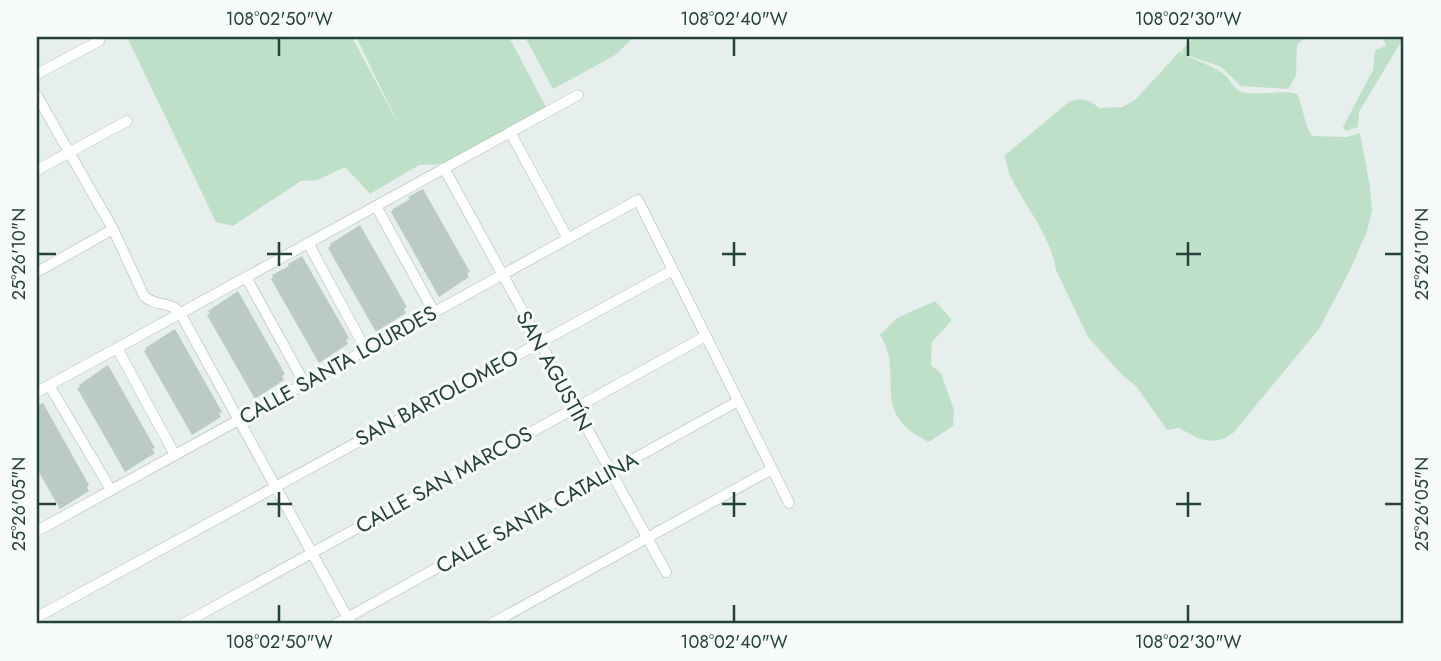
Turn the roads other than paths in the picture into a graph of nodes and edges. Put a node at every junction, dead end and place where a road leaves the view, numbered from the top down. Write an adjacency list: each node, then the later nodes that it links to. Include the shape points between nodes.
1 (99, 41): 2 (street)
2 (37, 74)
3 (578, 95): 6 (street)
4 (37, 96): 7 (street)
5 (127, 121): 7 (street)
6 (510, 132): 8 (street); 12 (street)
7 (70, 152): 9 (street); 11 (street)
8 (444, 168): 10 (street); 16 (street, SAN AGUSTÍN)
9 (37, 170)
10 (376, 206): 13 (street); 18 (street)
11 (113, 229): 15 (street); 19 (street, via 144,296 174,306)
12 (568, 239): 14 (street, CALLE SANTA LOURDES, via 638,200); 16 (street, CALLE SANTA LOURDES)
13 (308, 243): 17 (street); 23 (street)
14 (673, 270): 20 (street); 21 (street, SAN BARTOLOMEO)
15 (37, 272)
16 (502, 275): 18 (street, CALLE SANTA LOURDES); 21 (street, SAN AGUSTÍN)
17 (246, 277): 19 (street); 24 (street)
18 (433, 312): 23 (street, CALLE SANTA LOURDES)
19 (180, 313): 22 (street); 29 (street)
20 (706, 336): 27 (street); 28 (street, CALLE SAN MARCOS)
21 (538, 343): 28 (street, SAN AGUSTÍN); 33 (street, SAN BARTOLOMEO)
22 (117, 348): 25 (street); 30 (street)
23 (366, 350): 24 (street, CALLE SANTA LOURDES)
24 (305, 384): 29 (street, CALLE SANTA LOURDES)
25 (49, 385): 26 (street); 34 (street)
26 (37, 392)
27 (738, 401): 31 (street); 32 (street, CALLE SANTA CATALINA)
28 (574, 408): 32 (street, SAN AGUSTÍN); 39 (street, CALLE SAN MARCOS)
29 (239, 420): 30 (street, CALLE SANTA LOURDES); 33 (street)
30 (175, 455): 34 (street, CALLE SANTA LOURDES)
31 (772, 469): 35 (street); 38 (street)
32 (610, 472): 38 (street, SAN AGUSTÍN); 42 (street, CALLE SANTA CATALINA)
33 (275, 485): 39 (street); 41 (street, SAN BARTOLOMEO)
34 (111, 490): 37 (street, CALLE SANTA LOURDES)
35 (789, 503)
36 (37, 517): 37 (street)
37 (40, 530)
38 (647, 538): 40 (street, SAN AGUSTÍN); 45 (street)
39 (312, 553): 42 (street); 43 (street, CALLE SAN MARCOS)
40 (666, 572)
41 (37, 617)
42 (349, 621): 44 (street, CALLE SANTA CATALINA)
43 (183, 624)
44 (336, 624)
45 (491, 624)

